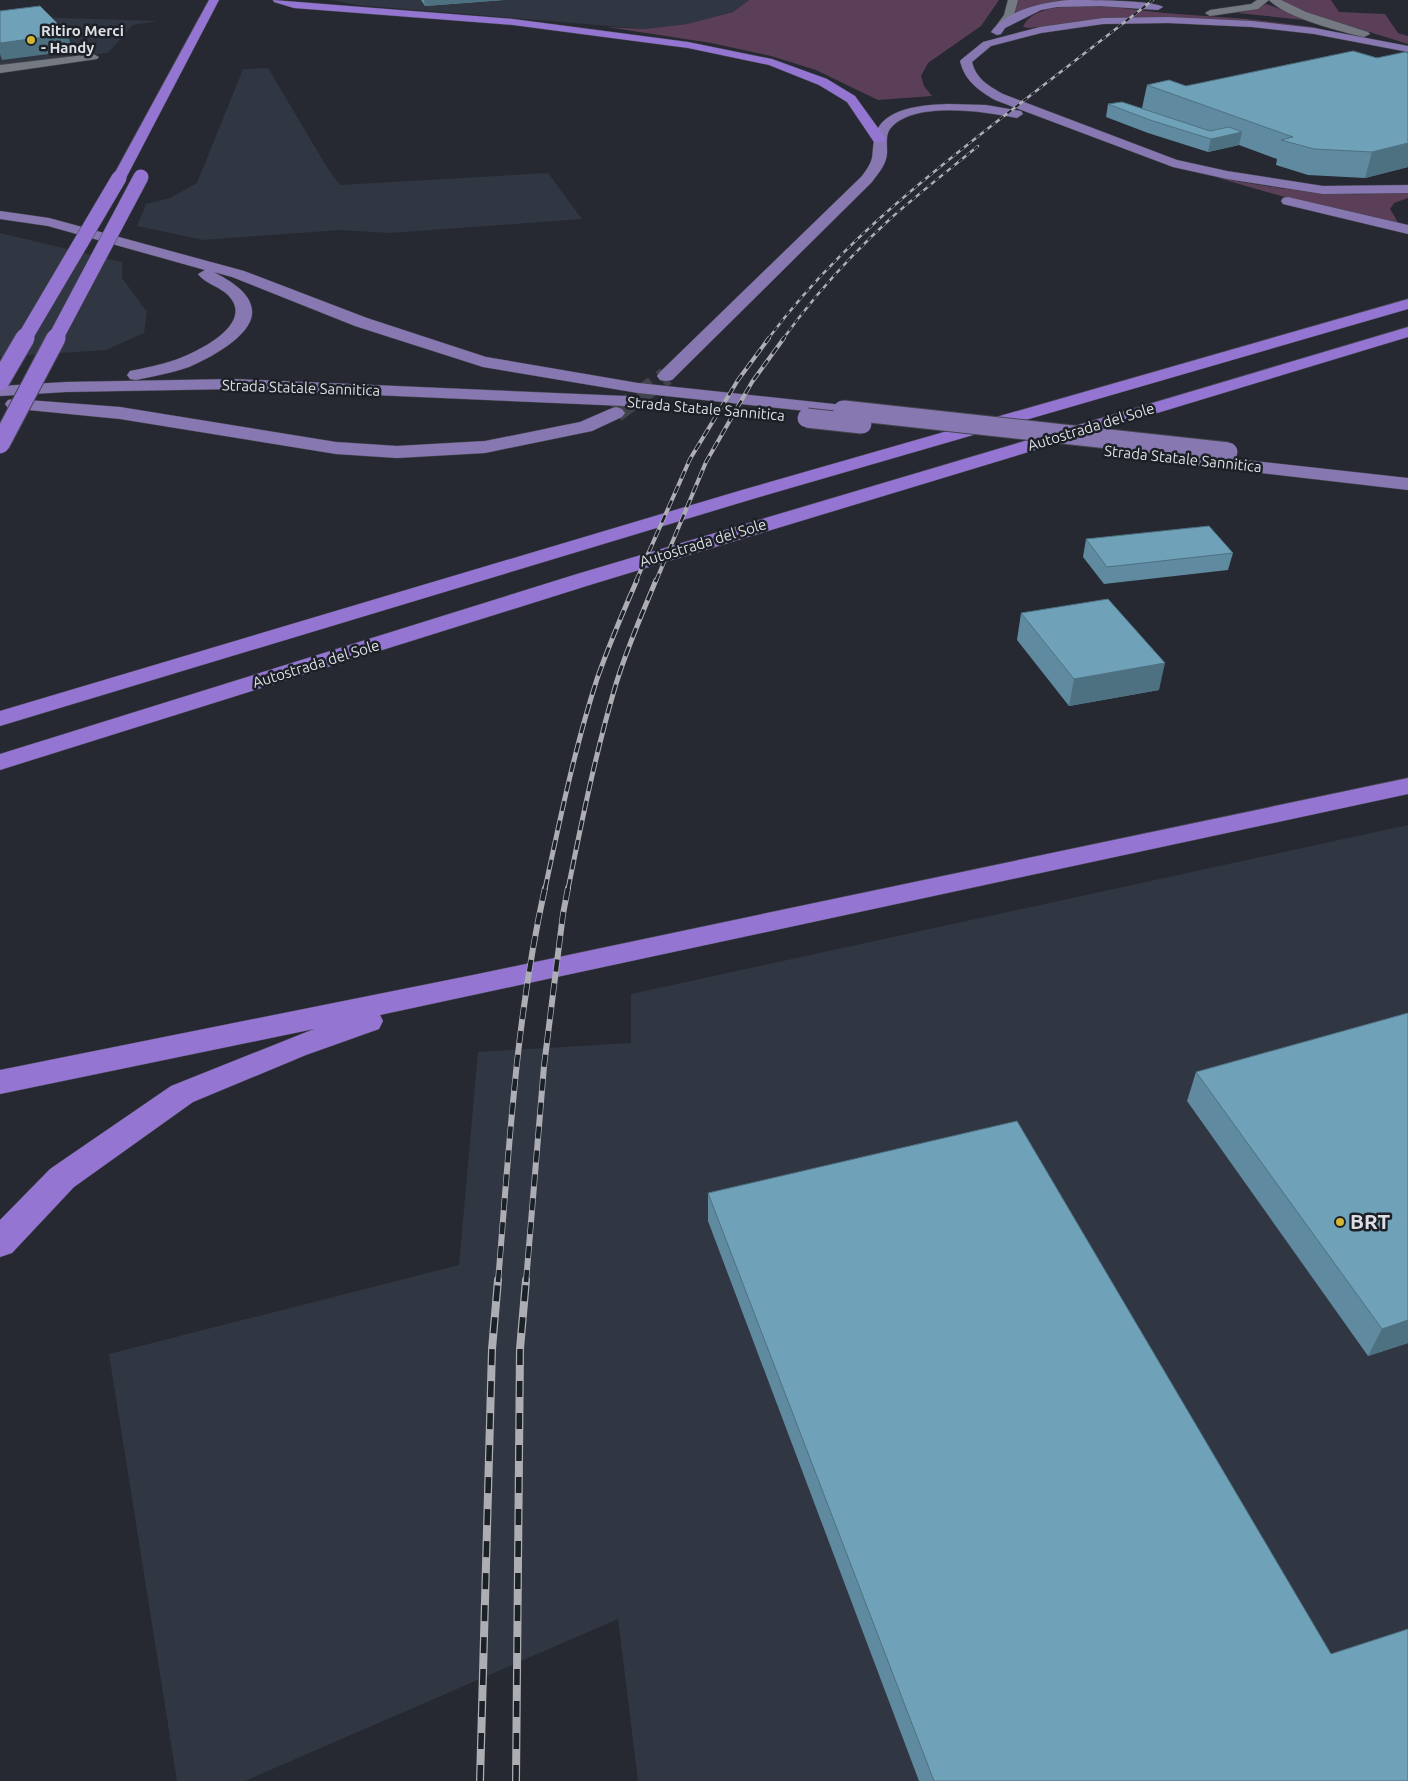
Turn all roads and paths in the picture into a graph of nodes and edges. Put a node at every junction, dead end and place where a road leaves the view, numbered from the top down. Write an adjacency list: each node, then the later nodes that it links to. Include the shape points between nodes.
1 (214, 0): 28 (highway, bridge, via 119,178)
2 (278, 0): 16 (highway, via 336,9 513,22 688,45 772,62 823,82 851,99)
3 (1013, 0): 9 (street, via 1009,15)
4 (1116, 0): 7 (main road); 8 (main road)
5 (1264, 0): 8 (street, via 1254,7)
6 (1274, 0): 10 (street, via 1289,9)
7 (1046, 3): 9 (main road)
8 (1210, 13): 10 (main road, via 1314,24)
9 (1001, 26): 11 (main road)
10 (1364, 34): 12 (main road)
11 (987, 44): 12 (main road, via 1040,30 1103,21 1168,20 1314,31); 15 (main road, via 966,61 968,72 977,84 999,97)
12 (1408, 48)
13 (93, 57): 14 (street)
14 (0, 69)
15 (1099, 135): 16 (main road, via 996,109 959,107 927,109 899,116 886,126); 17 (main road)
16 (879, 139): 27 (main road, via 880,158 868,180)
17 (1173, 163): 19 (main road, via 1323,190); 20 (main road, via 1214,182)
18 (143, 172): 33 (highway, bridge)
19 (1408, 188)
20 (1248, 192)
21 (1275, 199): 23 (main road)
22 (0, 215): 24 (main road, via 48,222)
23 (1408, 230)
24 (154, 250): 29 (main road, via 224,283 243,302 245,313 237,327 227,340 188,361 112,380); 34 (main road, Strada Statale Sannitica, bridge, via 238,274 361,322 482,362 638,388)
25 (1408, 304): 36 (highway, Autostrada del Sole, via 730,500)
26 (1408, 332): 37 (highway, Autostrada del Sole, via 604,573)
27 (666, 376)
28 (0, 381)
29 (66, 387): 30 (main road, Strada Statale Sannitica); 35 (main road, Strada Statale Sannitica, bridge, via 244,384 610,400 807,418)
30 (0, 391)
31 (0, 405): 32 (main road, via 120,413 336,448 397,452 485,447 585,427)
32 (616, 413)
33 (0, 444)
34 (1408, 471)
35 (1408, 484)
36 (0, 719)
37 (0, 762)
38 (1408, 786): 39 (highway)
39 (473, 985): 40 (highway); 41 (highway, via 295,1047 182,1094 62,1178)
40 (0, 1082)
41 (0, 1243)

